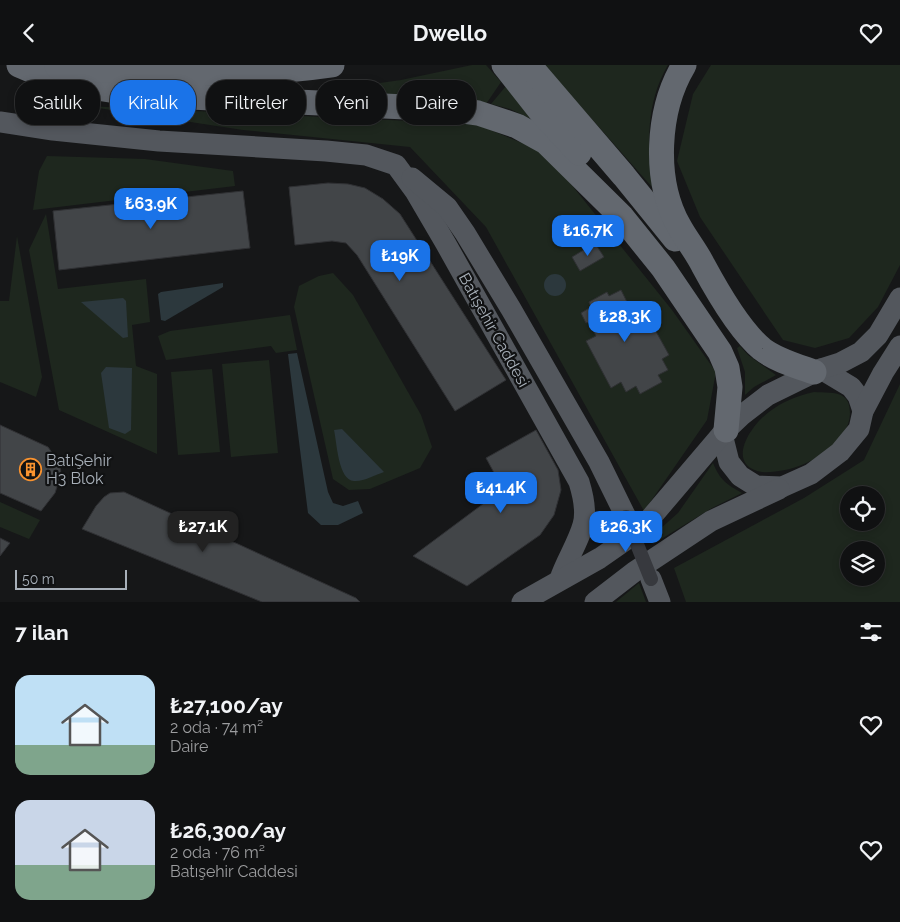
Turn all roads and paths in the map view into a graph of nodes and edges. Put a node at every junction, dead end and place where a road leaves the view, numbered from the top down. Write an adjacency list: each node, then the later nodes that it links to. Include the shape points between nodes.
1 (19, 65): 8 (highway, via 69,82 136,93 478,113 516,126 546,142)
2 (52, 65): 3 (highway, via 157,74 247,72)
3 (332, 65)
4 (684, 65): 9 (highway, via 665,109 661,134 663,171 670,207)
5 (513, 67): 8 (highway, via 541,112 605,186); 9 (highway, via 637,191)
6 (0, 122): 7 (main road, via 159,141 366,155)
7 (396, 165): 16 (main road, via 447,207 465,233 599,462); 17 (main road, Batışehir Caddesi, via 446,244 579,482 584,497 583,525)
8 (622, 217): 14 (highway, via 663,268 720,352 730,387)
9 (714, 285): 12 (highway, via 749,336 763,349 777,358)
10 (900, 298): 12 (main road, via 878,335 861,352)
11 (900, 346): 13 (main road)
12 (818, 371): 13 (main road, via 851,387); 14 (main road, via 768,395)
13 (863, 411): 15 (main road, via 858,429 840,452 811,474)
14 (724, 433): 15 (main road, via 729,462 740,476 756,485); 17 (main road, via 648,521 600,558)
15 (782, 487): 20 (main road, via 710,521)
16 (626, 517): 18 (street, bridge)
17 (560, 579): 19 (main road)
18 (651, 579): 21 (main road)
19 (522, 602)
20 (594, 602)
21 (660, 602)

